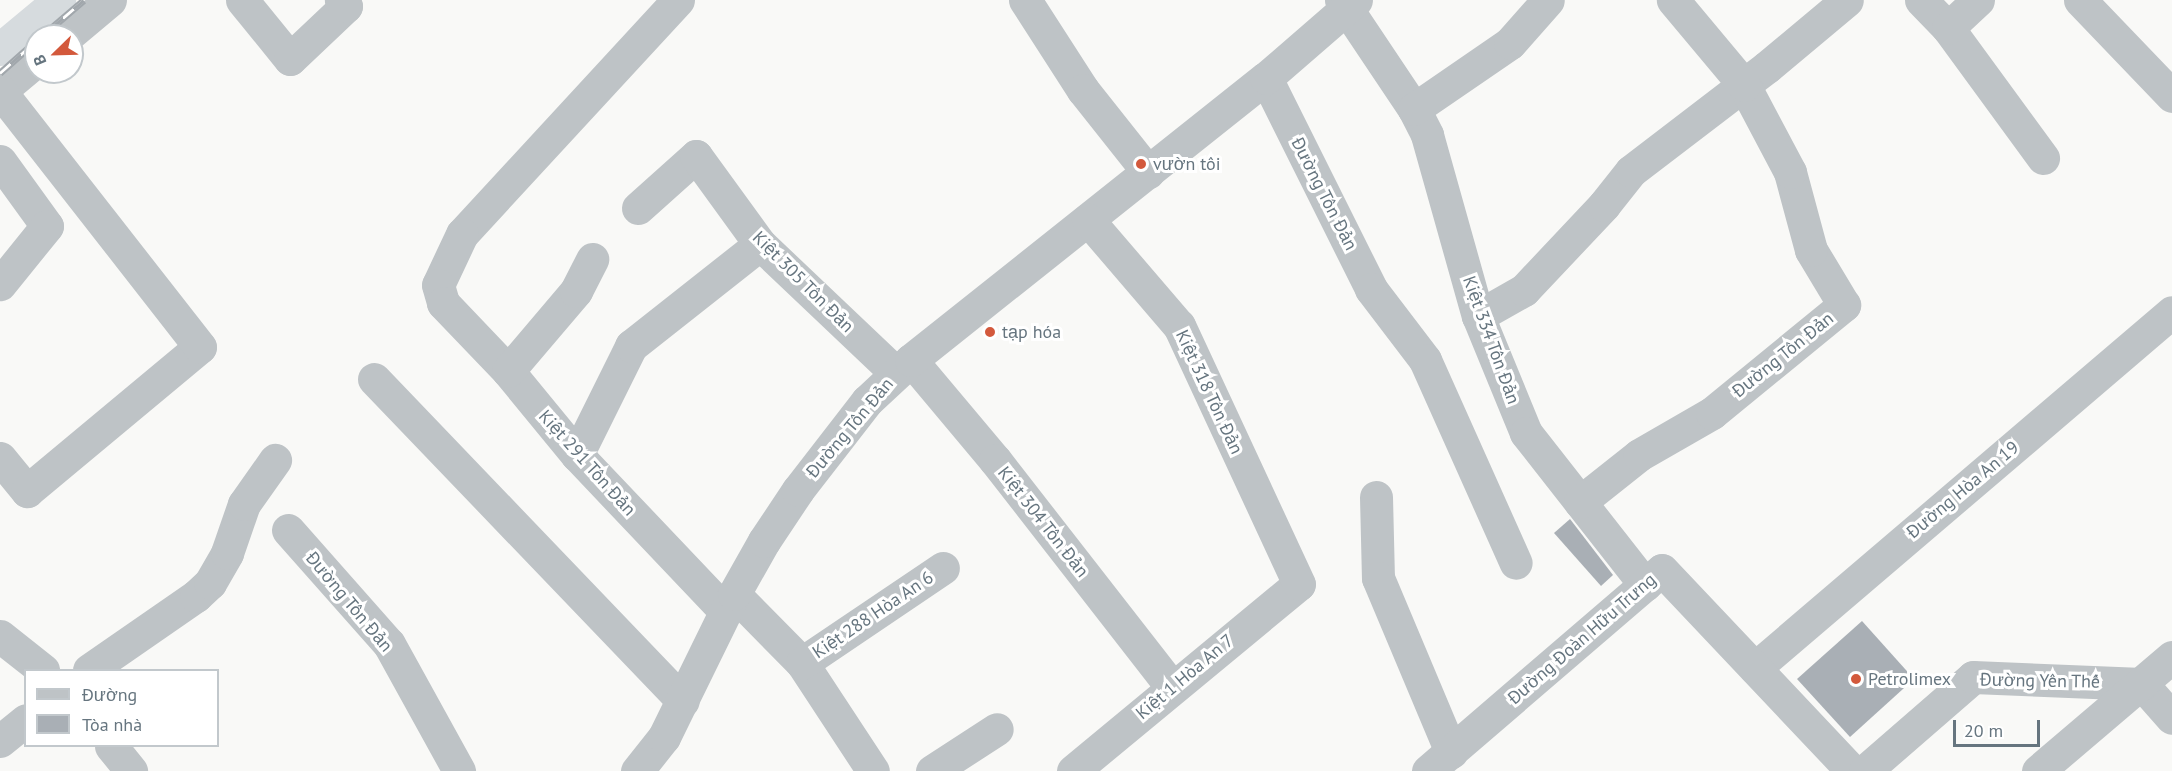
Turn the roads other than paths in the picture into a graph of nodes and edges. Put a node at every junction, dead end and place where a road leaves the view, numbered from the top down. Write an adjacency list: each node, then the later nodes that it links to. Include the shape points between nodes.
1 (59, 0): 16 (highway)
2 (110, 0): 14 (street)
3 (242, 0): 4 (street, via 290,60 346,6)
4 (341, 0)
5 (678, 0): 34 (street, Kiệt 291 Tôn Đản, via 462,234 438,285 443,303)
6 (1024, 0): 25 (street, via 1083,90)
7 (1548, 0): 22 (street, via 1510,43)
8 (1673, 0): 19 (street)
9 (1847, 0): 19 (street)
10 (1921, 0): 15 (street)
11 (1978, 0): 15 (street)
12 (2080, 0): 21 (street)
13 (1348, 3): 18 (street, Đường Tôn Đản); 22 (street, Kiệt 334 Tôn Đản)
14 (81, 24)
15 (1948, 28): 23 (street)
16 (0, 49)
17 (24, 72): 20 (street)
18 (1266, 78): 25 (street, Đường Tôn Đản); 42 (street, Đường Tôn Đản, via 1371,289 1425,360)
19 (1744, 85): 32 (street, via 1631,171 1524,290); 40 (street, Đường Tôn Đản, via 1790,172 1811,250 1844,305 1712,413 1639,455)
20 (0, 91): 37 (street, via 200,347 27,491)
21 (2172, 96)
22 (1414, 109): 32 (street, Kiệt 334 Tôn Đản, via 1436,162)
23 (2043, 158)
24 (0, 161): 30 (street, via 47,226)
25 (1148, 172): 27 (street, Đường Tôn Đản)
26 (638, 208): 28 (street, Kiệt 305 Tôn Đản, via 696,156)
27 (1088, 220): 33 (street, Đường Tôn Đản); 44 (street, Kiệt 318 Tôn Đản, via 1179,326)
28 (760, 244): 33 (street, Kiệt 305 Tôn Đản); 36 (street, via 631,346)
29 (592, 259): 34 (street, via 576,291)
30 (0, 284)
31 (2172, 312): 50 (street, Đường Hòa An 19)
32 (1478, 315): 40 (street, Kiệt 334 Tôn Đản, via 1526,434)
33 (904, 366): 46 (street, Đường Tôn Đản, via 839,434 764,541); 54 (street, Kiệt 304 Tôn Đản, via 995,460)
34 (508, 371): 36 (street, Kiệt 291 Tôn Đản)
35 (374, 379): 55 (street)
36 (577, 455): 46 (street, Kiệt 291 Tôn Đản)
37 (0, 458)
38 (275, 460): 52 (street, via 244,504 227,553 210,583)
39 (1376, 497): 61 (street, via 1378,578)
40 (1580, 502): 45 (street, Kiệt 334 Tôn Đản)
41 (288, 530): 63 (street, Đường Tôn Đản, via 388,644)
42 (1516, 563)
43 (943, 568): 49 (street, Kiệt 288 Hòa An 6)
44 (1299, 584): 54 (street, Kiệt 1 Hòa An 7)
45 (1645, 585): 50 (street, Đường Đoàn Hữu Trưng, via 1662,570); 61 (street, Đường Đoàn Hữu Trưng)
46 (730, 603): 49 (street, Kiệt 288 Hòa An 6); 55 (street, Đường Tôn Đản)
47 (0, 636): 51 (street)
48 (2172, 657): 53 (street)
49 (802, 663): 65 (street, Kiệt 288 Hòa An 6)
50 (1755, 668): 68 (street, Đường Đoàn Hữu Trưng)
51 (42, 669)
52 (90, 669)
53 (2142, 684): 56 (street); 69 (street, Đường Yên Thế, via 1973,677); 70 (street)
54 (1172, 687): 67 (street, Kiệt 1 Hòa An 7)
55 (683, 701): 64 (street, Đường Tôn Đản, via 664,736)
56 (2172, 718)
57 (24, 722): 59 (street)
58 (997, 729): 66 (street)
59 (0, 741)
60 (112, 747): 62 (street)
61 (1440, 761)
62 (131, 771)
63 (459, 771)
64 (637, 771)
65 (873, 771)
66 (932, 771)
67 (1073, 771)
68 (1852, 771)
69 (1865, 771)
70 (2038, 771)

